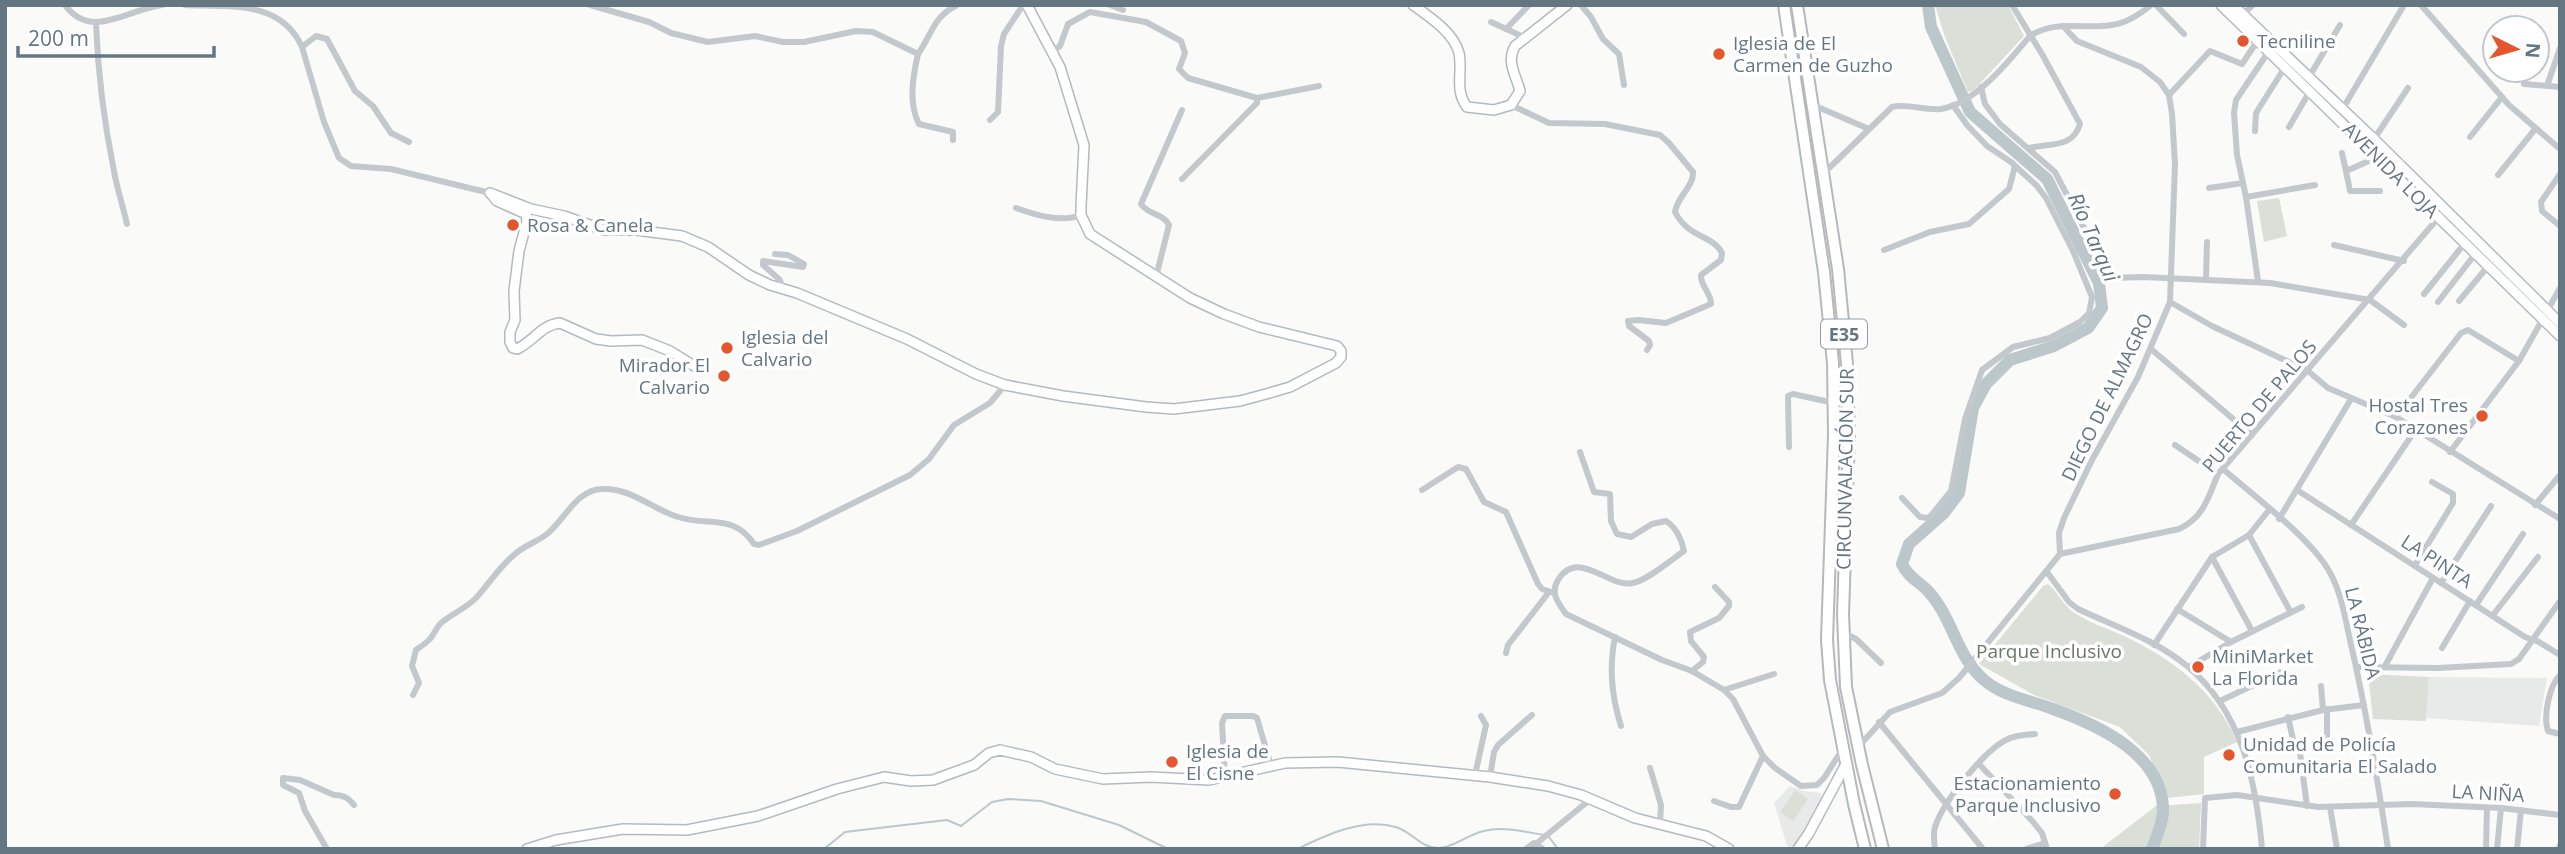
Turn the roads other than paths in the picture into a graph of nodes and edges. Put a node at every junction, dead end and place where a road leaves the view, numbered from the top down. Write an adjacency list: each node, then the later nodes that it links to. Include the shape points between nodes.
1 (65, 5): 24 (street, via 82,21)
2 (162, 5): 24 (street)
3 (185, 5): 32 (street, via 271,13 296,34)
4 (590, 5): 36 (street, via 709,42 755,36 804,42 856,30 873,32)
5 (957, 5): 36 (street, via 934,22)
6 (1025, 5): 35 (street); 55 (street, via 1004,34 998,112)
7 (1110, 5): 21 (street)
8 (1413, 5): 51 (street, via 1455,43 1461,99 1467,107 1494,110)
9 (1529, 5): 27 (street)
10 (1567, 5): 30 (street)
11 (1581, 5): 40 (street, via 1619,54)
12 (1784, 5): 115 (highway, CIRCUNVALACIÓN SUR / E35, via 1824,272)
13 (1797, 5): 52 (highway, CIRCUNVALACIÓN SUR / E35)
14 (2012, 5): 29 (street)
15 (2153, 5): 26 (street, via 2120,23); 28 (street)
16 (2221, 5): 31 (street, AVENIDA LOJA)
17 (2233, 5): 22 (street, AVENIDA LOJA)
18 (2253, 5): 22 (street)
19 (2404, 5): 54 (street)
20 (2421, 5): 48 (street)
21 (1122, 10)
22 (2243, 14): 38 (street, AVENIDA LOJA)
23 (1491, 22): 27 (street)
24 (96, 24): 83 (street, via 104,118)
25 (2340, 25): 38 (street)
26 (2063, 26): 29 (street); 47 (street, via 2077,41 2141,67)
27 (1506, 29): 30 (street)
28 (2184, 34)
29 (2030, 36): 44 (street); 64 (street, via 2080,124 2070,142)
30 (1526, 38): 51 (street, via 1511,54 1520,91)
31 (2258, 40): 34 (street, AVENIDA LOJA); 47 (street, via 2242,64 2210,51)
32 (302, 47): 63 (street, via 316,36 327,39 355,91 373,106 391,133); 78 (street, via 339,158 351,166 391,169)
33 (2560, 48): 42 (street)
34 (2269, 51): 37 (street, AVENIDA LOJA); 74 (street, via 2242,90 2234,113)
35 (1052, 52): 49 (street, via 1060,46 1068,24 1084,14 1139,20 1181,41 1185,52 1179,69 1188,78); 82 (street, via 1084,145)
36 (918, 54): 62 (street, via 912,90 914,114 919,124 953,132)
37 (2285, 67): 46 (street, AVENIDA LOJA); 59 (street, via 2256,113)
38 (2309, 77): 54 (street, AVENIDA LOJA)
39 (2524, 84): 42 (street)
40 (1624, 85)
41 (1319, 86): 49 (street)
42 (2547, 86): 43 (street)
43 (2560, 87)
44 (1981, 88): 50 (street); 64 (street, via 1985,104 2000,124)
45 (2408, 88): 61 (street)
46 (2310, 90): 56 (street); 67 (street, AVENIDA LOJA)
47 (2169, 94): 94 (street, DIEGO DE ALMAGRO, via 2175,164)
48 (2502, 97): 57 (street); 60 (street)
49 (1256, 98): 73 (street, via 1257,103)
50 (1957, 103): 58 (street, via 1936,109 1892,107); 68 (street, via 1967,125)
51 (1511, 105): 109 (street, via 1549,123 1605,124 1660,135 1693,172 1675,212 1686,228 1717,245 1722,253 1721,260 1701,275 1711,304 1666,323 1628,321 1649,341)
52 (1813, 105): 58 (street); 70 (highway, CIRCUNVALACIÓN SUR / E35)
53 (1182, 110): 93 (street, via 1141,204 1169,225)
54 (2342, 110): 61 (street, AVENIDA LOJA)
55 (990, 120)
56 (2289, 127)
57 (2536, 128): 65 (street); 72 (street)
58 (1869, 129): 70 (street)
59 (2255, 131)
60 (2470, 137)
61 (2374, 139): 81 (street, AVENIDA LOJA)
62 (953, 140)
63 (409, 142)
64 (2029, 148): 94 (street, via 2055,172 2110,278)
65 (2560, 149)
66 (2342, 153): 69 (street)
67 (2378, 157): 69 (street); 81 (street, AVENIDA LOJA)
68 (2015, 166): 88 (street, via 2009,189 1969,224 1930,232); 128 (street, via 2046,198 2068,241 2092,297 2089,313 2066,331 2013,346 1989,363 1974,388 1951,491 1925,519)
69 (2346, 172): 77 (street, via 2350,191)
70 (1824, 173): 153 (highway, CIRCUNVALACIÓN SUR / E35, via 1847,364)
71 (2560, 174): 84 (street, via 2541,202 2542,211)
72 (2498, 175)
73 (1182, 179)
74 (2243, 183): 76 (street); 79 (street)
75 (2315, 185): 79 (street)
76 (2209, 188)
77 (2379, 191)
78 (490, 193): 97 (street, via 604,230 682,236 708,247 749,275); 111 (street, via 526,214 510,332 513,348 560,323 596,339 642,340)
79 (2246, 197): 96 (street)
80 (1016, 208): 82 (street, via 1042,216)
81 (2442, 214): 86 (street, AVENIDA LOJA); 91 (street, PUERTO DE PALOS); 104 (street, AVENIDA LOJA)
82 (1081, 215): 93 (street, via 1090,234)
83 (127, 224)
84 (2560, 226)
85 (2207, 242): 95 (street)
86 (2465, 243): 89 (street, AVENIDA LOJA); 99 (street)
87 (2334, 245): 91 (street)
88 (1884, 250)
89 (2476, 253): 92 (street, AVENIDA LOJA); 103 (street)
90 (775, 254): 97 (street, via 804,264 763,261)
91 (2404, 261): 100 (street, PUERTO DE PALOS)
92 (2488, 265): 101 (street); 104 (street, AVENIDA LOJA)
93 (1156, 277): 113 (street, via 1224,314 1337,346 1341,357 1290,387 1240,401 1174,409)
94 (2171, 279): 95 (street); 102 (street, DIEGO DE ALMAGRO)
95 (2207, 279): 96 (street)
96 (2258, 282): 100 (street)
97 (782, 287): 113 (street)
98 (2560, 288): 104 (street)
99 (2424, 294)
100 (2370, 300): 106 (street); 112 (street, PUERTO DE PALOS)
101 (2459, 301)
102 (2170, 302): 108 (street, DIEGO DE ALMAGRO); 112 (street)
103 (2438, 302)
104 (2544, 313): 105 (street, AVENIDA LOJA); 107 (street, AVENIDA LOJA); 110 (street)
105 (2560, 323)
106 (2404, 325)
107 (2560, 336)
108 (2151, 349): 118 (street); 137 (street, DIEGO DE ALMAGRO, via 2064,518)
109 (1647, 350)
110 (2519, 361): 116 (street, via 2474,332 2461,333); 122 (street)
111 (699, 369)
112 (2308, 371): 114 (street); 118 (street, PUERTO DE PALOS)
113 (1004, 385): 171 (street, via 990,403 954,425 929,459 910,475 759,545 738,526 678,517 631,494 612,489 587,494 566,510 545,536 508,560 477,597 439,625 416,650 412,666 418,683)
114 (2351, 399): 116 (street); 127 (street)
115 (1834, 403): 120 (street, via 1788,396); 186 (highway, CIRCUNVALACIÓN SUR / E35, via 1828,639 1830,680)
116 (2396, 417): 117 (street)
117 (2416, 429): 122 (street); 134 (street)
118 (2252, 435): 123 (street, PUERTO DE PALOS)
119 (2175, 446): 123 (street, LA RÁBIDA)
120 (1789, 447)
121 (1580, 452): 145 (street, via 1594,492 1610,494 1611,521 1617,534 1631,537 1666,522 1684,551 1635,583 1619,583 1587,568 1574,568 1565,572)
122 (2450, 452): 129 (street)
123 (2220, 472): 131 (street, LA RÁBIDA); 137 (street, PUERTO DE PALOS, via 2207,503 2190,524)
124 (2560, 475): 129 (street)
125 (2432, 482): 140 (street, via 2450,490 2454,503)
126 (1422, 490): 145 (street, via 1458,467 1466,469 1484,502 1506,512 1538,584)
127 (2297, 491): 132 (street); 134 (street, LA PINTA)
128 (1902, 498)
129 (2535, 505): 133 (street)
130 (2491, 506): 143 (street)
131 (2269, 510): 132 (street, LA RÁBIDA); 136 (street)
132 (2279, 519): 164 (street, LA RÁBIDA, via 2323,561 2333,578)
133 (2560, 519)
134 (2351, 525): 140 (street, LA PINTA)
135 (2523, 534): 147 (street)
136 (2249, 535): 138 (street); 150 (street)
137 (2060, 554): 141 (street)
138 (2212, 557): 149 (street); 152 (street)
139 (2538, 557): 151 (street)
140 (2415, 565): 142 (street, LA PINTA)
141 (2047, 572): 157 (street, via 2078,609); 178 (street, via 1959,678 1942,693 1890,712)
142 (2433, 578): 143 (street, LA PINTA); 162 (street)
143 (2441, 583): 147 (street, LA PINTA)
144 (1715, 587): 165 (street, via 1729,606 1719,618 1690,632 1691,642 1704,657)
145 (1551, 593): 154 (street, via 1566,614); 159 (street)
146 (2560, 601): 155 (street)
147 (2473, 603): 151 (street, LA PINTA); 158 (street)
148 (2302, 607): 150 (street)
149 (2177, 609): 156 (street); 157 (street)
150 (2290, 611): 152 (street)
151 (2493, 615): 155 (street, LA PINTA)
152 (2252, 631): 156 (street)
153 (1844, 633): 161 (street); 185 (highway, CIRCUNVALACIÓN SUR / E35, via 1846,687)
154 (1615, 637): 165 (street); 179 (street, via 1613,682)
155 (2531, 640): 160 (street, LA PINTA); 162 (street, via 2511,664)
156 (2231, 642): 163 (street)
157 (2154, 645): 163 (street)
158 (2442, 648)
159 (1506, 653)
160 (2560, 655)
161 (1881, 663)
162 (2385, 666): 164 (street)
163 (2189, 667): 172 (street)
164 (2356, 667): 173 (street, LA RÁBIDA)
165 (1692, 671): 170 (street)
166 (2281, 672): 172 (street)
167 (1774, 674): 170 (street)
168 (2560, 675): 182 (street, via 2553,686 2546,725 2548,731)
169 (2321, 686): 174 (street)
170 (1724, 690): 188 (street, via 1734,699)
171 (413, 695)
172 (2220, 701): 180 (street)
173 (2364, 705): 174 (street); 201 (street, LA RÁBIDA)
174 (2325, 709): 177 (street); 183 (street)
175 (1532, 715): 195 (street, via 1498,745)
176 (1481, 716): 193 (street, via 1486,725)
177 (2288, 717): 180 (street); 184 (street)
178 (1879, 722): 185 (street); 200 (street)
179 (1620, 726)
180 (2237, 732): 197 (street)
181 (2035, 734): 190 (street, via 2009,738)
182 (2560, 734)
183 (2328, 740)
184 (2294, 744)
185 (1858, 747): 220 (highway, CIRCUNVALACIÓN SUR / E35)
186 (1843, 748): 188 (street, via 1824,778 1810,787 1789,779); 189 (highway, CIRCUNVALACIÓN SUR / E35)
187 (2300, 753): 204 (street)
188 (1763, 756): 199 (street, via 1739,807)
189 (1846, 764): 196 (street); 202 (highway, CIRCUNVALACIÓN SUR / E35)
190 (1979, 764): 200 (street); 212 (street, via 2034,823)
191 (1271, 766): 193 (street, via 1338,762); 194 (street); 194 (street, via 1257,718 1225,716)
192 (1650, 768): 210 (street, via 1661,805)
193 (1475, 775): 195 (street)
194 (1225, 777): 214 (street, via 1103,779 1000,750 933,780 884,777 758,816 687,830 623,829)
195 (1490, 777): 198 (street)
196 (1829, 796): 202 (street, via 1847,791); 218 (street)
197 (2256, 797): 204 (street, LA NIÑA); 224 (street, LA NIÑA, via 2205,798); 225 (street)
198 (1592, 799): 210 (street); 211 (street)
199 (1714, 801)
200 (1947, 803): 221 (street, via 1935,827); 222 (street)
201 (2381, 803): 205 (street, LA NIÑA); 206 (street, LA NIÑA); 227 (street, LA RÁBIDA)
202 (1853, 804): 219 (highway, CIRCUNVALACIÓN SUR / E35)
203 (354, 806): 213 (street, via 347,797 283,778 283,785 299,793)
204 (2306, 806): 205 (street, LA NIÑA)
205 (2330, 807): 226 (street)
206 (2487, 808): 207 (street, LA NIÑA); 228 (street)
207 (2501, 808): 208 (street, LA NIÑA); 229 (street)
208 (2521, 810): 209 (street, LA NIÑA); 230 (street)
209 (2560, 815)
210 (1660, 824): 217 (street, via 1706,836)
211 (1537, 844): 215 (street); 216 (street)
212 (2046, 846): 223 (street)
213 (327, 849)
214 (527, 849)
215 (1526, 849)
216 (1544, 849)
217 (1729, 849)
218 (1798, 849)
219 (1865, 849)
220 (1883, 849)
221 (1935, 849)
222 (1983, 849)
223 (2026, 849)
224 (2203, 849)
225 (2262, 849)
226 (2337, 849)
227 (2388, 849)
228 (2486, 849)
229 (2497, 849)
230 (2517, 849)

